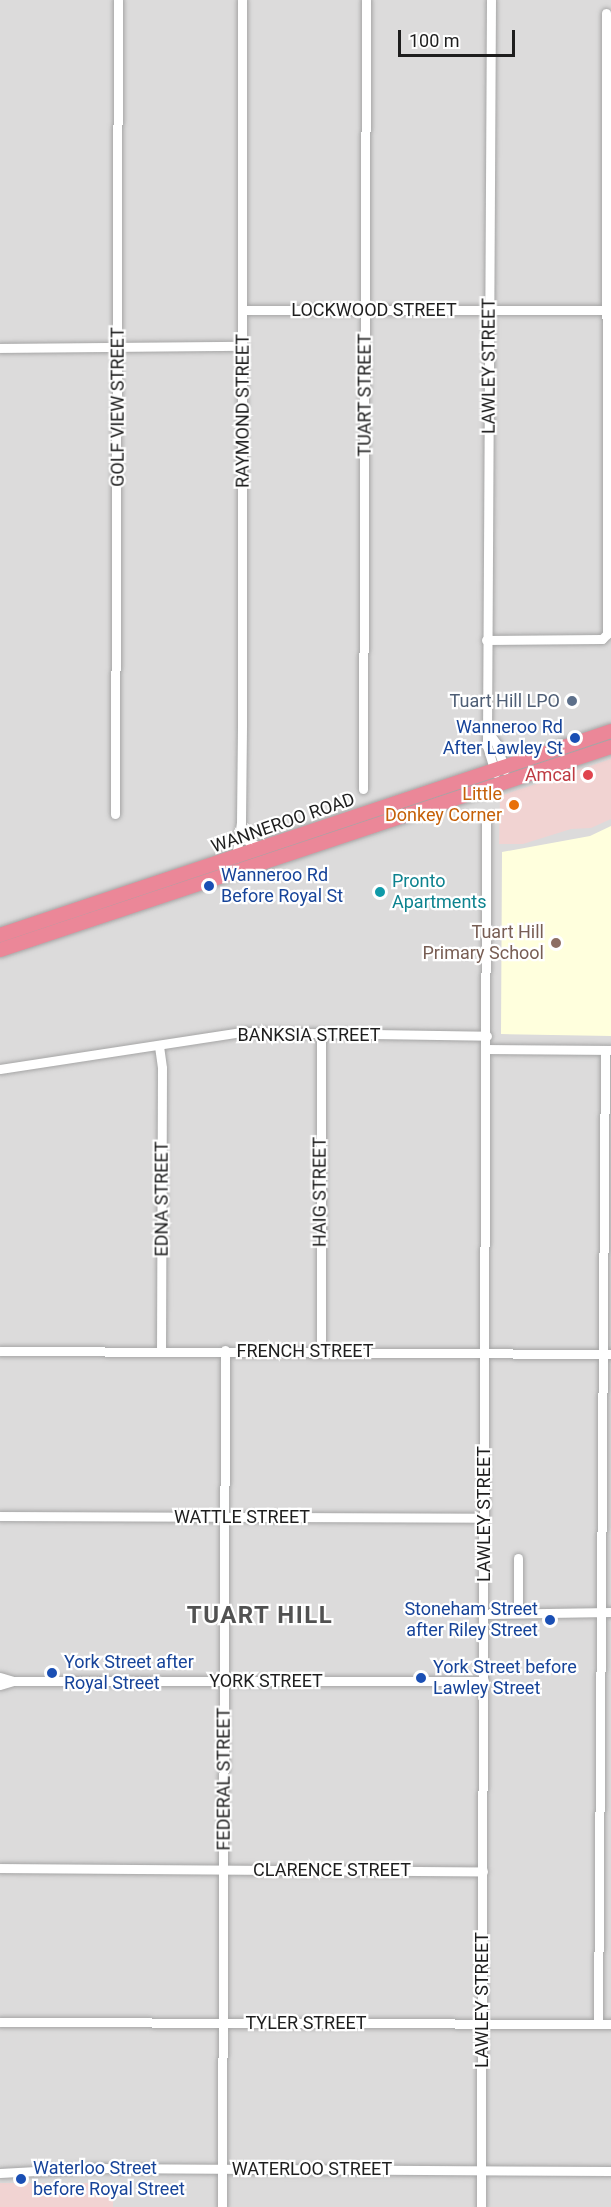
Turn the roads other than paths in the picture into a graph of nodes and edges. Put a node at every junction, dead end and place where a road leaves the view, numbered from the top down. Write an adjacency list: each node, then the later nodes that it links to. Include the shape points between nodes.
1 (118, 0): 10 (street, GOLF VIEW STREET)
2 (242, 0): 7 (street, RAYMOND STREET)
3 (366, 0): 8 (street, TUART STREET)
4 (491, 0): 6 (street, LAWLEY STREET)
5 (606, 13): 9 (street)
6 (489, 309): 8 (street, LOCKWOOD STREET); 9 (street, LOCKWOOD STREET); 13 (street, LAWLEY STREET)
7 (244, 310): 8 (street, LOCKWOOD STREET); 11 (street, RAYMOND STREET)
8 (366, 310): 19 (street, TUART STREET)
9 (610, 310): 13 (street, via 607,634 602,639)
10 (119, 345): 11 (street); 12 (street); 20 (street, GOLF VIEW STREET)
11 (243, 346): 21 (street, RAYMOND STREET)
12 (0, 348)
13 (486, 640): 17 (street, LAWLEY STREET, via 487,746)
14 (608, 735): 16 (highway, WANNEROO ROAD)
15 (605, 749): 16 (highway, via 583,746); 18 (highway, WANNEROO ROAD)
16 (523, 760): 17 (highway, WANNEROO ROAD)
17 (499, 768): 18 (street, LAWLEY STREET); 23 (highway, WANNEROO ROAD)
18 (504, 783): 26 (highway, WANNEROO ROAD)
19 (363, 789)
20 (115, 814)
21 (241, 822): 23 (street, via 249,843); 24 (street, RAYMOND STREET)
22 (486, 822): 28 (street, LAWLEY STREET)
23 (263, 849): 24 (highway, WANNEROO ROAD)
24 (236, 858): 25 (highway, WANNEROO ROAD)
25 (0, 935)
26 (0, 950)
27 (321, 1033): 28 (street, BANKSIA STREET); 29 (street, BANKSIA STREET, via 243,1032); 37 (street, HAIG STREET)
28 (487, 1036): 30 (street, LAWLEY STREET)
29 (159, 1046): 33 (street, BANKSIA STREET); 38 (street, EDNA STREET)
30 (487, 1049): 31 (street); 39 (street, LAWLEY STREET)
31 (608, 1050): 40 (street)
32 (0, 1063): 33 (street, BANKSIA STREET)
33 (25, 1065): 34 (street, BANKSIA STREET)
34 (0, 1069)
35 (225, 1350): 37 (street, FRENCH STREET); 38 (street, FRENCH STREET); 42 (street, FEDERAL STREET)
36 (0, 1351): 38 (street, FRENCH STREET)
37 (321, 1351): 39 (street, FRENCH STREET)
38 (161, 1352)
39 (485, 1352): 40 (street, FRENCH STREET); 43 (street, LAWLEY STREET)
40 (607, 1353): 45 (street)
41 (0, 1516): 42 (street, WATTLE STREET)
42 (225, 1517): 43 (street, WATTLE STREET); 50 (street, FEDERAL STREET)
43 (484, 1518): 47 (street, LAWLEY STREET)
44 (518, 1558): 46 (street)
45 (607, 1612): 46 (street); 59 (street)
46 (518, 1613): 47 (street)
47 (484, 1614): 51 (street, LAWLEY STREET)
48 (0, 1677): 49 (street, YORK STREET)
49 (13, 1681): 50 (street, YORK STREET); 52 (street, YORK STREET)
50 (225, 1681): 51 (street, YORK STREET); 54 (street, FEDERAL STREET)
51 (484, 1681): 55 (street, LAWLEY STREET)
52 (0, 1684)
53 (0, 1868): 54 (street, CLARENCE STREET)
54 (224, 1869): 55 (street, CLARENCE STREET); 57 (street, FEDERAL STREET)
55 (483, 1871): 58 (street, LAWLEY STREET)
56 (0, 2022): 57 (street, TYLER STREET)
57 (224, 2022): 58 (street, TYLER STREET); 62 (street, FEDERAL STREET)
58 (482, 2024): 59 (street, TYLER STREET); 64 (street, LAWLEY STREET)
59 (598, 2024): 60 (street, TYLER STREET)
60 (611, 2024)
61 (0, 2166): 63 (street, WATERLOO STREET)
62 (222, 2168): 63 (street, WATERLOO STREET); 64 (street, WATERLOO STREET); 67 (street, FEDERAL STREET)
63 (13, 2170): 66 (street, WATERLOO STREET)
64 (481, 2170): 65 (street, WATERLOO STREET); 68 (street, LAWLEY STREET)
65 (611, 2171)
66 (0, 2173)
67 (222, 2207)
68 (481, 2207)

